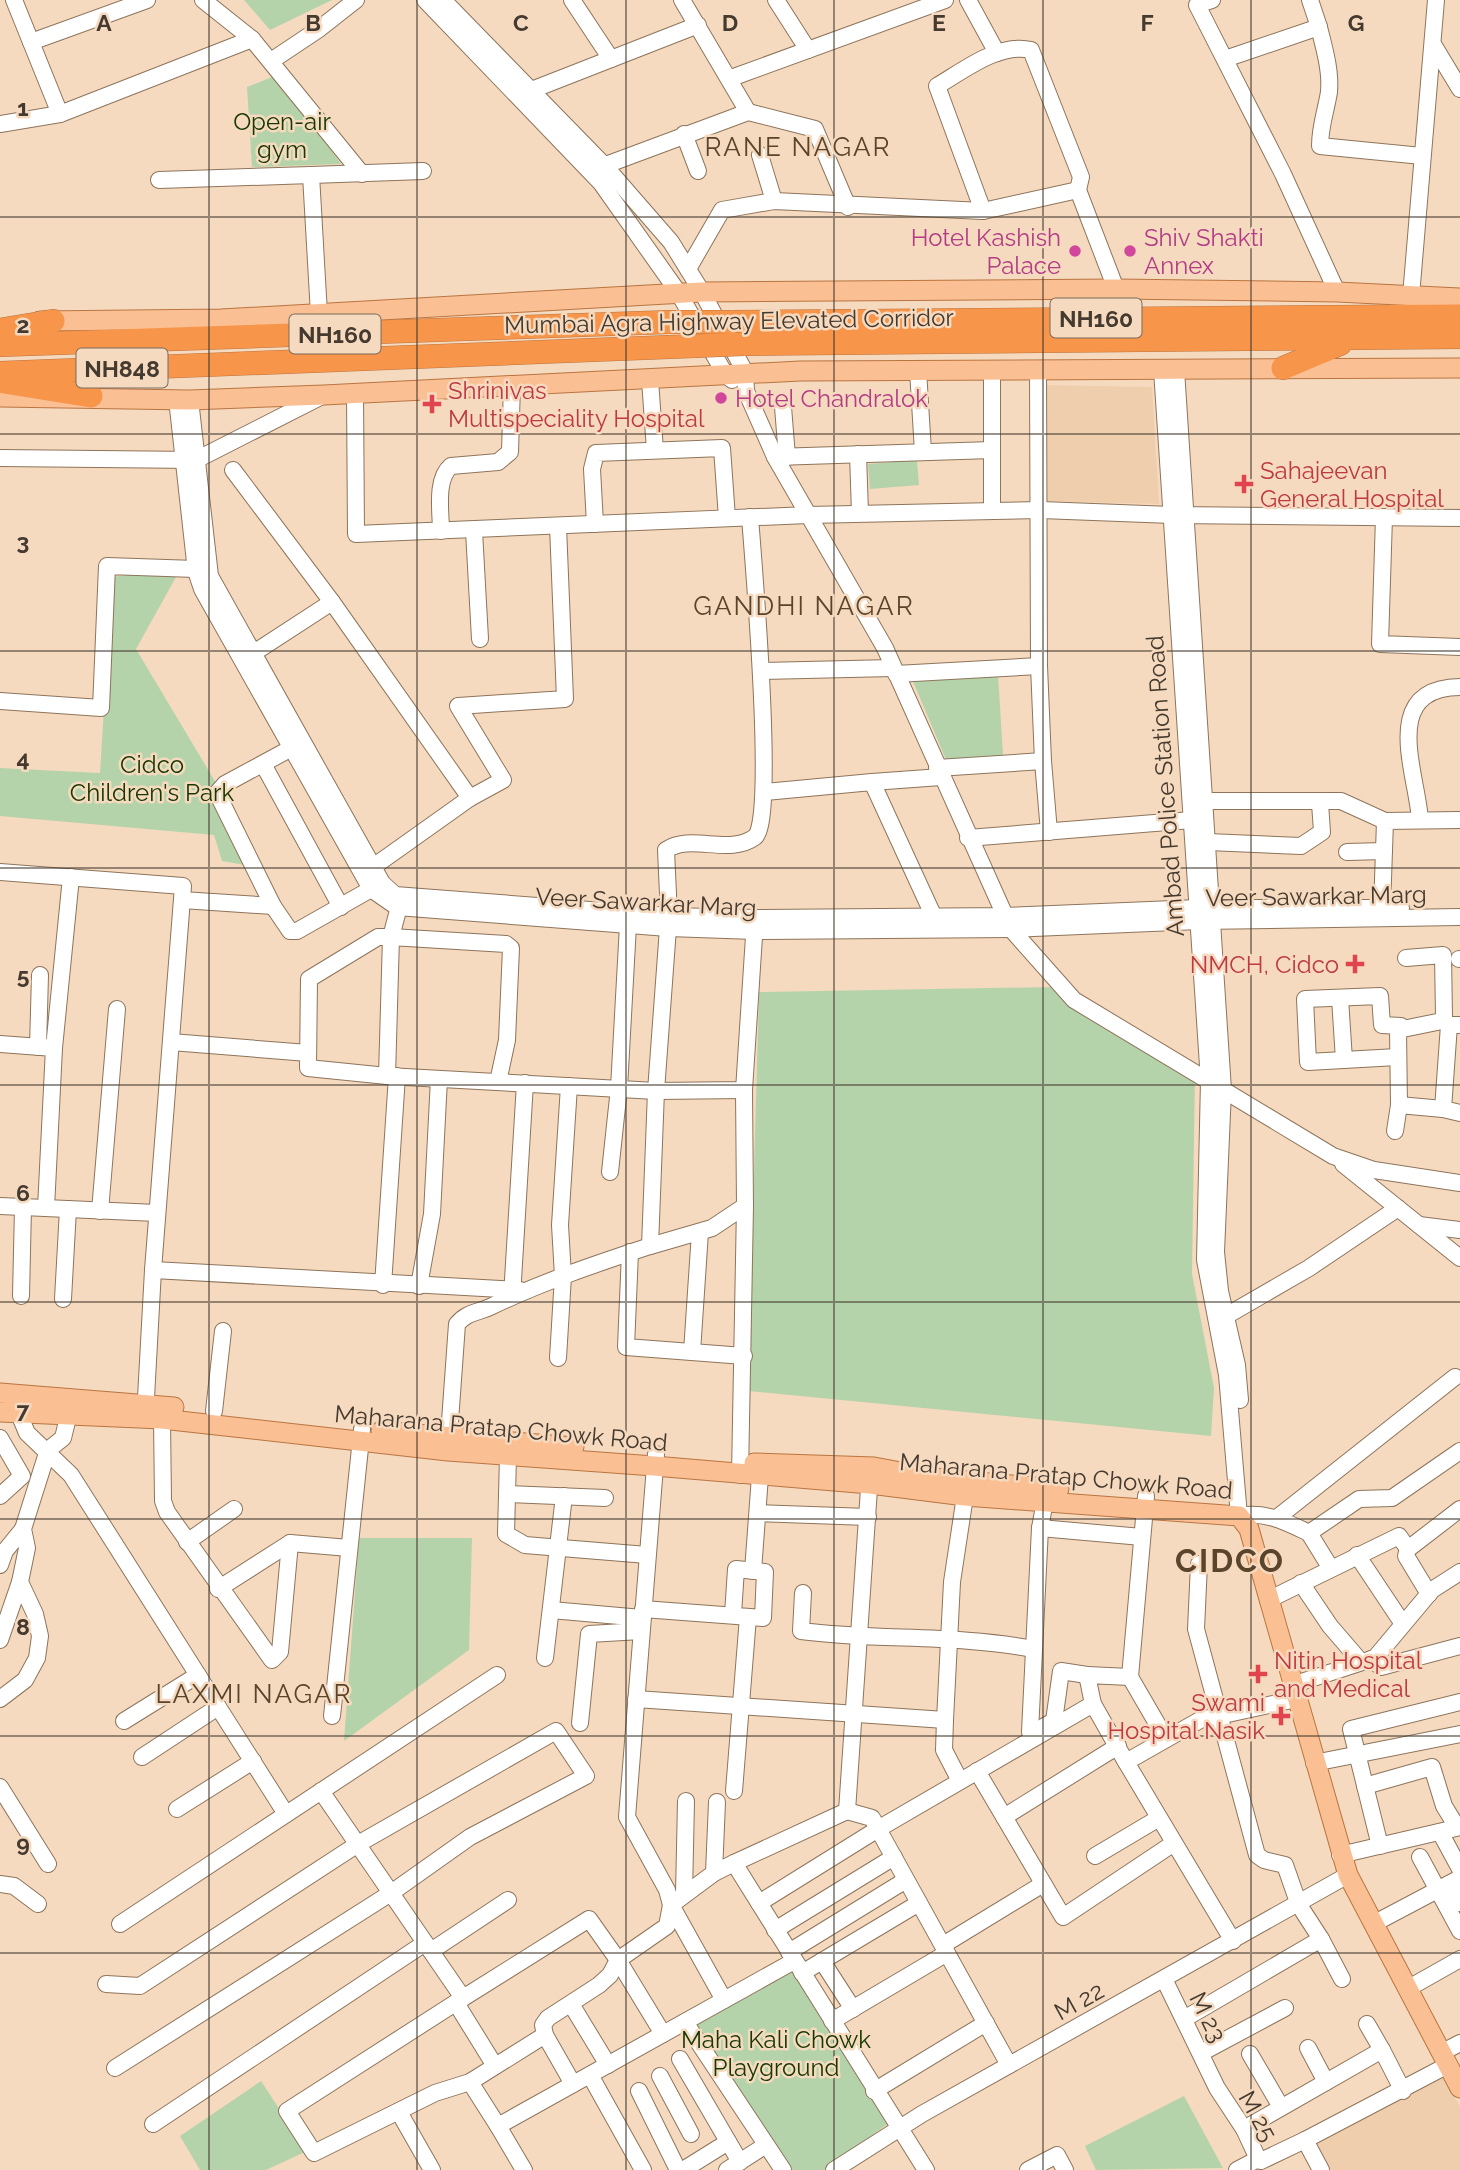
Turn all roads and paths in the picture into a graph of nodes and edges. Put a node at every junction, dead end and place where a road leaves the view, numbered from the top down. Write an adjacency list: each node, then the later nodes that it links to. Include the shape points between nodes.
1 (14, 0): 18 (street)
2 (147, 0): 18 (street)
3 (203, 0): 17 (street)
4 (356, 0): 24 (street)
5 (425, 0): 27 (street)
6 (443, 0): 27 (street)
7 (572, 0): 22 (street)
8 (682, 0): 15 (street)
9 (776, 0): 20 (street)
10 (945, 0): 20 (street)
11 (968, 0): 21 (street)
12 (1212, 0): 23 (street, via 1198,5)
13 (1310, 0): 16 (street)
14 (1436, 0): 19 (street)
15 (698, 25): 22 (street); 25 (street)
16 (1319, 27): 23 (street); 33 (street, via 1329,92 1320,146)
17 (251, 38): 24 (street); 29 (street)
18 (31, 42): 29 (street)
19 (1434, 46): 26 (street); 33 (street)
20 (808, 50): 25 (street)
21 (997, 53): 40 (street, via 1031,50 1082,177); 43 (street, via 937,86)
22 (611, 59): 27 (street)
23 (1225, 59): 48 (street)
24 (271, 61): 37 (street)
25 (731, 78): 28 (street)
26 (1460, 89)
27 (525, 93): 34 (street)
28 (748, 112): 31 (street); 42 (street, via 815,129)
29 (60, 114): 30 (street)
30 (0, 124)
31 (684, 134): 34 (street); 36 (street)
32 (760, 155): 41 (street)
33 (1422, 156): 49 (street)
34 (596, 168): 44 (street, via 671,242); 46 (street)
35 (422, 171): 37 (street)
36 (698, 171)
37 (362, 174): 38 (street)
38 (311, 176): 39 (street); 51 (street)
39 (159, 180)
40 (1078, 190): 43 (street); 45 (street)
41 (774, 201): 42 (street); 44 (street, via 722,210)
42 (848, 206): 43 (street)
43 (983, 211)
44 (688, 269): 47 (street)
45 (1116, 289): 47 (main road); 48 (main road)
46 (678, 292): 47 (main road); 51 (main road); 67 (street)
47 (702, 292): 70 (street)
48 (1337, 292): 49 (main road)
49 (1411, 296): 50 (main road)
50 (1460, 298)
51 (319, 314): 54 (main road)
52 (1460, 316): 58 (highway, Mumbai Agra Highway Elevated Corridor / NH160, bridge, via 670,322)
53 (0, 321): 54 (main road)
54 (53, 321): 55 (highway)
55 (0, 330)
56 (1460, 337): 57 (highway, Mumbai Agra Highway Elevated Corridor / NH160)
57 (1353, 339): 59 (highway, Mumbai Agra Highway Elevated Corridor / NH160, bridge, via 695,346); 60 (highway)
58 (0, 345)
59 (182, 366): 66 (highway, Mumbai Agra Highway Elevated Corridor / NH848)
60 (1283, 368): 61 (main road); 65 (main road)
61 (1460, 368)
62 (918, 370): 63 (main road); 70 (main road); 80 (street)
63 (992, 370): 64 (main road); 79 (street)
64 (1038, 370): 65 (main road); 87 (street)
65 (1169, 370): 91 (street, Ambad Police Station Road)
66 (0, 373)
67 (725, 374): 68 (main road); 70 (main road)
68 (650, 380): 71 (main road); 78 (street)
69 (0, 382): 73 (highway)
70 (746, 382): 82 (street)
71 (512, 384): 72 (main road); 99 (street, via 510,452 498,463 451,466 445,471 440,491)
72 (355, 394): 74 (main road); 99 (street, via 356,534)
73 (91, 396): 75 (main road); 76 (main road)
74 (324, 396): 76 (main road); 84 (street)
75 (0, 397)
76 (184, 400): 84 (street)
77 (783, 407): 82 (street)
78 (655, 450): 94 (street, via 722,448); 96 (street, via 596,453 592,469)
79 (992, 450): 80 (street); 88 (street)
80 (923, 452): 81 (street)
81 (858, 454): 82 (street); 89 (street)
82 (781, 457): 90 (street)
83 (0, 458): 84 (street)
84 (190, 460): 100 (street); 104 (street, via 208,571)
85 (233, 470): 101 (street)
86 (1460, 508): 95 (street)
87 (1041, 510): 88 (street); 91 (street); 105 (street)
88 (992, 511): 89 (street)
89 (860, 513): 90 (street)
90 (808, 515): 92 (street); 107 (street)
91 (1179, 515): 93 (street); 117 (street, Ambad Police Station Road); 119 (street, Ambad Police Station Road)
92 (750, 517): 94 (street); 106 (street)
93 (1384, 517): 95 (street); 103 (street, via 1380,644)
94 (727, 518): 96 (street)
95 (1460, 518)
96 (595, 524): 97 (street)
97 (558, 526): 98 (street); 116 (street, via 565,699 458,706 503,780)
98 (474, 530): 99 (street); 102 (street)
99 (442, 531)
100 (196, 569): 104 (street, via 202,589); 109 (street, via 107,566 101,708)
101 (332, 602): 104 (street); 116 (street)
102 (480, 639)
103 (1460, 647)
104 (248, 657): 110 (street)
105 (1039, 666): 107 (street); 111 (street)
106 (761, 671): 107 (street); 115 (street)
107 (895, 671): 113 (street)
108 (1460, 687): 120 (street, via 1426,696 1406,735)
109 (0, 701)
110 (297, 745): 112 (street); 128 (street); 131 (street)
111 (1043, 761): 113 (street); 123 (street)
112 (262, 764): 134 (street, via 222,786 217,796); 136 (street)
113 (939, 773): 114 (street); 124 (street)
114 (872, 782): 115 (street); 140 (street)
115 (765, 792): 142 (street, via 762,828 754,837 734,845 682,845 666,850)
116 (470, 798): 128 (street)
117 (1205, 801): 118 (street); 125 (street, Ambad Police Station Road)
118 (1320, 803): 122 (street, via 1340,801); 125 (street, via 1322,832 1301,846)
119 (1192, 820): 123 (street); 138 (street, Ambad Police Station Road)
120 (1420, 820): 121 (street); 122 (street)
121 (1460, 820)
122 (1385, 821): 126 (street)
123 (1049, 832): 124 (street)
124 (968, 838): 143 (street)
125 (1208, 842): 138 (street, Ambad Police Station Road)
126 (1384, 851): 127 (street); 137 (street)
127 (1347, 852)
128 (373, 867): 131 (street)
129 (0, 872): 130 (street)
130 (71, 877): 132 (street, via 183,886); 155 (street)
131 (377, 886): 133 (street); 136 (street)
132 (182, 900): 134 (street); 153 (street)
133 (399, 902): 142 (street, Veer Sawarkar Marg); 144 (street, Veer Sawarkar Marg); 146 (street)
134 (273, 906): 136 (street, via 290,931)
135 (1460, 906): 137 (street, Veer Sawarkar Marg)
136 (341, 908)
137 (1382, 909): 139 (street, Veer Sawarkar Marg)
138 (1206, 914): 139 (street, Veer Sawarkar Marg); 143 (street, Veer Sawarkar Marg); 163 (street, Ambad Police Station Road)
139 (1334, 914): 141 (street, Veer Sawarkar Marg)
140 (934, 917): 143 (street, Veer Sawarkar Marg); 145 (street, Veer Sawarkar Marg)
141 (1460, 917)
142 (668, 922): 144 (street, Veer Sawarkar Marg); 145 (street, Veer Sawarkar Marg); 167 (street)
143 (1007, 922): 145 (street, Veer Sawarkar Marg); 163 (street, via 1074,1000)
144 (628, 925): 165 (street)
145 (755, 925): 166 (street)
146 (391, 937): 156 (street, via 375,938 309,979); 159 (street); 161 (street, via 506,944 511,948 507,1040)
147 (1406, 958): 152 (street, via 1443,956 1444,1017 1442,1021)
148 (40, 975): 155 (street)
149 (1340, 998): 152 (street, via 1380,996 1382,1025); 158 (street); 158 (street, via 1305,999 1308,1062)
150 (117, 1009): 181 (street)
151 (1460, 1025): 169 (street, via 1449,1025)
152 (1401, 1026): 157 (street)
153 (171, 1042): 156 (street); 182 (street)
154 (0, 1044): 155 (street)
155 (46, 1047): 178 (street)
156 (308, 1053): 159 (street, via 308,1068)
157 (1397, 1057): 158 (street); 168 (street)
158 (1344, 1060)
159 (392, 1076): 160 (street); 191 (street)
160 (439, 1079): 161 (street); 192 (street, via 432,1214)
161 (498, 1082): 162 (street)
162 (525, 1083): 164 (street); 193 (street)
163 (1216, 1085): 172 (street); 196 (street, Ambad Police Station Road, via 1216,1252); 227 (street, Ambad Police Station Road, via 1205,1260 1227,1375)
164 (569, 1086): 165 (street); 190 (street, via 560,1225)
165 (619, 1088): 167 (street); 173 (street)
166 (744, 1090): 167 (street); 176 (street)
167 (656, 1091): 186 (street)
168 (1399, 1105): 169 (street); 171 (street)
169 (1443, 1110): 170 (street)
170 (1460, 1113)
171 (1395, 1131)
172 (1333, 1156): 174 (street, via 1374,1170); 179 (street)
173 (610, 1172)
174 (1460, 1183)
175 (0, 1206): 177 (street)
176 (745, 1206): 185 (street); 199 (street)
177 (23, 1207): 178 (street); 194 (street)
178 (46, 1208): 180 (street)
179 (1398, 1208): 183 (street); 196 (street)
180 (68, 1209): 181 (street); 195 (street)
181 (100, 1211): 182 (street)
182 (157, 1213): 189 (street)
183 (1419, 1225): 184 (street); 188 (street)
184 (1460, 1230)
185 (700, 1232): 186 (street); 198 (street)
186 (650, 1246): 187 (street)
187 (630, 1252): 190 (street); 198 (street, via 626,1347)
188 (1460, 1258)
189 (153, 1270): 191 (street); 206 (street)
190 (563, 1276): 193 (street); 200 (street)
191 (383, 1284): 192 (street)
192 (419, 1286): 193 (street)
193 (515, 1292): 209 (street, via 464,1314 457,1324)
194 (21, 1296)
195 (63, 1298)
196 (1226, 1316): 227 (street, Ambad Police Station Road, via 1237,1365)
197 (223, 1331): 204 (street)
198 (692, 1352): 199 (street)
199 (744, 1356): 214 (street)
200 (558, 1358)
201 (1455, 1377): 229 (street)
202 (0, 1393): 203 (main road, Maharana Pratap Chowk Road)
203 (70, 1408): 205 (main road, Maharana Pratap Chowk Road); 206 (main road, Maharana Pratap Chowk Road); 210 (street, via 63,1438)
204 (214, 1411): 206 (main road, Maharana Pratap Chowk Road); 207 (main road, Maharana Pratap Chowk Road)
205 (10, 1413): 210 (street)
206 (151, 1414): 207 (main road, Maharana Pratap Chowk Road); 234 (street, via 163,1501)
207 (361, 1435): 209 (main road, Maharana Pratap Chowk Road); 236 (street)
208 (0, 1437): 218 (street, via 22,1476)
209 (448, 1444): 212 (main road, Maharana Pratap Chowk Road); 213 (main road, Maharana Pratap Chowk Road)
210 (48, 1450): 231 (street); 265 (street, via 71,1475)
211 (1460, 1451): 232 (street, via 1392,1498 1359,1499)
212 (509, 1456): 213 (main road, Maharana Pratap Chowk Road); 217 (street)
213 (655, 1460): 214 (main road, Maharana Pratap Chowk Road); 239 (street)
214 (740, 1469): 215 (main road, Maharana Pratap Chowk Road); 216 (main road, Maharana Pratap Chowk Road)
215 (870, 1475): 216 (main road, Maharana Pratap Chowk Road); 220 (main road, Maharana Pratap Chowk Road); 223 (main road, Maharana Pratap Chowk Road); 228 (street)
216 (760, 1476): 226 (street)
217 (507, 1494): 219 (street); 237 (street, via 506,1534 525,1545)
218 (0, 1496)
219 (564, 1496): 221 (street); 237 (street)
220 (965, 1496): 222 (main road, Maharana Pratap Chowk Road); 257 (street)
221 (605, 1499)
222 (1045, 1501): 223 (main road, Maharana Pratap Chowk Road); 230 (street)
223 (1146, 1503): 227 (main road, Maharana Pratap Chowk Road); 233 (street)
224 (234, 1509): 234 (street)
225 (1460, 1509): 238 (street)
226 (758, 1513): 228 (street); 244 (street)
227 (1244, 1516): 229 (street); 251 (main road, Ambad Police Station Road)
228 (868, 1517): 256 (street)
229 (1278, 1517): 232 (street)
230 (1040, 1528): 233 (street); 260 (street)
231 (23, 1529): 242 (street); 246 (street, via 27,1548)
232 (1309, 1533): 243 (street)
233 (1142, 1537): 268 (street)
234 (187, 1542): 248 (street)
235 (290, 1543): 236 (street); 248 (street); 248 (street, via 277,1658 268,1658)
236 (349, 1548): 278 (street)
237 (558, 1548): 239 (street); 252 (street)
238 (1408, 1549): 240 (street, via 1399,1536); 250 (street, via 1406,1556)
239 (647, 1555): 254 (street)
240 (1357, 1555): 243 (street); 255 (street)
241 (1199, 1564): 276 (street, via 1196,1629)
242 (0, 1565)
243 (1330, 1567): 247 (street)
244 (753, 1571): 253 (street, via 736,1569); 253 (street, via 765,1572 763,1618)
245 (1460, 1572): 250 (street)
246 (20, 1582): 258 (street); 270 (street, via 40,1636 37,1658 25,1680)
247 (1301, 1583): 251 (street); 262 (street, via 1330,1626)
248 (218, 1588)
249 (803, 1593): 256 (street, via 801,1631)
250 (1429, 1594): 255 (street)
251 (1268, 1600): 269 (main road, Ambad Police Station Road)
252 (551, 1610): 254 (street); 261 (street)
253 (741, 1616): 254 (street); 275 (street)
254 (642, 1620): 271 (street); 281 (street, via 589,1634)
255 (1403, 1624): 262 (street)
256 (860, 1638): 257 (street); 277 (street)
257 (949, 1639): 260 (street); 279 (street)
258 (0, 1640)
259 (1460, 1646): 262 (street, via 1381,1667)
260 (1033, 1649): 263 (street)
261 (545, 1658)
262 (1366, 1661): 269 (street)
263 (1032, 1669): 264 (street); 282 (street)
264 (1061, 1671): 267 (street); 282 (street, via 1053,1723)
265 (198, 1675): 274 (street); 280 (street)
266 (497, 1675): 297 (street)
267 (1087, 1675): 268 (street); 273 (street)
268 (1130, 1677): 284 (street)
269 (1294, 1692): 276 (street); 291 (main road, Ambad Police Station Road)
270 (0, 1699)
271 (636, 1699): 275 (street); 332 (street, via 627,1817)
272 (1460, 1702): 287 (street, via 1351,1729)
273 (1093, 1704): 286 (street); 293 (street)
274 (218, 1707): 288 (street); 289 (street)
275 (741, 1707): 277 (street); 298 (street)
276 (1220, 1714): 284 (street); 333 (street, via 1256,1854 1285,1865)
277 (854, 1715): 279 (street); 302 (street)
278 (332, 1716)
279 (945, 1720): 294 (street, via 944,1750)
280 (124, 1721)
281 (580, 1723)
282 (1030, 1732): 294 (street)
283 (1460, 1734): 285 (street)
284 (1166, 1739): 290 (street)
285 (1424, 1741): 287 (street); 292 (street)
286 (1118, 1746): 290 (street); 304 (street)
287 (1357, 1754): 291 (street); 295 (street)
288 (142, 1757)
289 (253, 1761): 301 (street); 303 (street)
290 (1126, 1762): 305 (street)
291 (1314, 1763): 312 (main road, Ambad Police Station Road)
292 (1432, 1767): 295 (street); 306 (street, via 1444,1806)
293 (977, 1771): 294 (street); 304 (street)
294 (957, 1776): 307 (street)
295 (1365, 1786): 311 (street)
296 (0, 1787): 317 (street)
297 (321, 1791): 303 (street); 310 (street)
298 (734, 1791)
299 (686, 1801): 326 (street)
300 (717, 1802): 319 (street)
301 (177, 1809)
302 (847, 1811): 307 (street, via 872,1818); 316 (street)
303 (286, 1814): 334 (street)
304 (1004, 1817): 323 (street)
305 (1159, 1818): 309 (street); 313 (street)
306 (1459, 1827): 308 (street)
307 (878, 1829): 314 (street); 328 (street)
308 (1440, 1832): 311 (street); 318 (street)
309 (1174, 1843): 323 (street, via 1063,1917); 339 (street)
310 (358, 1844): 325 (street); 325 (street, via 556,1731 586,1776 470,1837); 348 (street, via 140,1986)
311 (1380, 1846): 312 (street)
312 (1340, 1855): 320 (main road, Ambad Police Station Road)
313 (1095, 1856)
314 (894, 1857): 321 (street); 336 (street)
315 (1420, 1857): 324 (street)
316 (734, 1863): 319 (street); 328 (street)
317 (48, 1864)
318 (1460, 1869)
319 (714, 1873): 326 (street)
320 (1348, 1875): 333 (street, M 22); 335 (main road, Ambad Police Station Road)
321 (906, 1880): 329 (street); 345 (street)
322 (0, 1884): 331 (street, via 14,1886)
323 (1043, 1884): 341 (street)
324 (1449, 1884): 330 (street); 335 (street); 337 (street)
325 (391, 1893): 340 (street); 372 (street)
326 (684, 1894): 332 (street)
327 (508, 1900): 340 (street)
328 (759, 1903): 336 (street)
329 (919, 1903): 341 (street); 344 (street)
330 (1460, 1903)
331 (38, 1904)
332 (671, 1905): 343 (street, via 667,1926); 350 (street)
333 (1299, 1905): 338 (street); 339 (street, M 22)
334 (120, 1924)
335 (1373, 1924): 349 (main road, Ambad Police Station Road)
336 (775, 1930): 345 (street)
337 (1460, 1931)
338 (1321, 1939): 347 (street); 355 (street)
339 (1233, 1941): 346 (street, M 22)
340 (428, 1947): 351 (street); 386 (street)
341 (945, 1949): 354 (street); 358 (street)
342 (1460, 1959): 349 (street)
343 (618, 1960): 351 (street, via 589,1919); 352 (street, via 610,1975); 360 (street)
344 (822, 1961): 345 (street); 354 (street)
345 (795, 1962): 350 (street); 356 (street)
346 (1164, 1979): 355 (street, M 23); 370 (street, M 22)
347 (1342, 1979)
348 (106, 1984)
349 (1407, 1989): 368 (main road, Ambad Police Station Road)
350 (724, 2000): 357 (street)
351 (459, 2001): 371 (street); 384 (street, via 287,2111 314,2153)
352 (571, 2004): 361 (street, via 544,2022); 369 (street)
353 (1284, 2008): 365 (street)
354 (853, 2009): 356 (street)
355 (1184, 2018): 365 (street, M 23)
356 (832, 2021): 381 (street)
357 (685, 2022): 360 (street); 393 (street)
358 (986, 2023): 370 (street); 381 (street)
359 (1367, 2024): 364 (street)
360 (663, 2034): 369 (street)
361 (545, 2035): 371 (street); 378 (street)
362 (1460, 2043): 368 (street)
363 (1308, 2048): 377 (street)
364 (1382, 2050): 377 (street); 382 (street)
365 (1201, 2053): 374 (street, M 23)
366 (1250, 2054): 383 (street)
367 (680, 2059): 385 (street)
368 (1444, 2059): 379 (main road, Ambad Police Station Road); 382 (street)
369 (608, 2065): 373 (street)
370 (1009, 2065): 388 (street, M 22)
371 (495, 2066): 376 (street)
372 (115, 2068)
373 (590, 2075): 378 (street); 399 (street)
374 (1210, 2075): 389 (street, M 25)
375 (660, 2076): 390 (street)
376 (470, 2082): 384 (street); 387 (street)
377 (1326, 2082): 383 (street)
378 (573, 2084): 387 (street)
379 (1460, 2088)
380 (639, 2091): 394 (street)
381 (874, 2091): 388 (street)
382 (1403, 2091): 391 (street)
383 (1281, 2107): 389 (street)
384 (399, 2112): 397 (street)
385 (715, 2119): 390 (street); 392 (street)
386 (153, 2124)
387 (498, 2126): 398 (street)
388 (898, 2129): 402 (street, M 22); 403 (street)
389 (1244, 2130): 395 (street, M 25)
390 (691, 2134): 394 (street)
391 (1305, 2140): 395 (street); 407 (street)
392 (728, 2142): 396 (street); 400 (street)
393 (766, 2145): 396 (street); 401 (street)
394 (668, 2149): 400 (street)
395 (1262, 2163): 406 (street, M 25)
396 (734, 2166)
397 (432, 2170)
398 (524, 2170)
399 (643, 2170)
400 (680, 2170)
401 (783, 2170)
402 (834, 2170)
403 (926, 2170)
404 (1028, 2170): 405 (street, via 1057,2155)
405 (1065, 2170)
406 (1237, 2170)
407 (1321, 2170)

